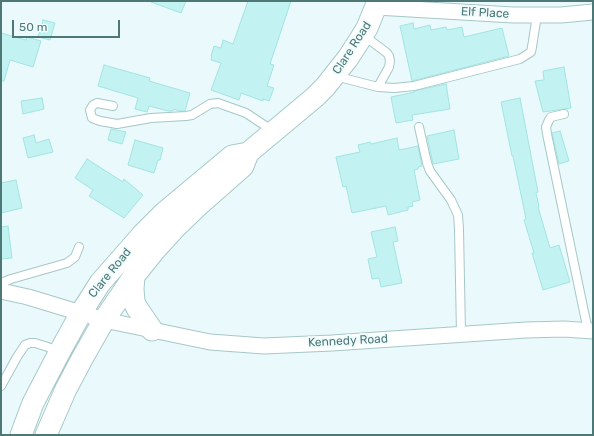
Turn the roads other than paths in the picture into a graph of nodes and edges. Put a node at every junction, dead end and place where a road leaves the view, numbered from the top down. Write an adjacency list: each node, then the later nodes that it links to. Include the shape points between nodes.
1 (377, 4): 3 (street, Elf Place); 4 (street, Clare Road)
2 (593, 12): 3 (street, Elf Place)
3 (537, 15): 6 (lane, via 531,52 520,59 414,86)
4 (363, 35): 5 (street, Clare Road); 6 (lane, via 389,56 389,66)
5 (335, 75): 6 (lane); 10 (street, Clare Road, via 315,97)
6 (378, 87)
7 (113, 106): 10 (lane, via 97,103 93,105 90,110 92,118 116,124 186,116 210,104 218,103 246,113)
8 (564, 114): 19 (lane, via 551,117 546,134)
9 (419, 127): 20 (lane, via 426,163 458,215)
10 (274, 132): 11 (street, Clare Road)
11 (248, 154): 13 (street, Clare Road, via 242,166 175,228); 16 (street, Clare Road, via 232,156 165,212 100,283)
12 (79, 247): 14 (lane, via 76,257 66,263)
13 (134, 276): 17 (street, Clare Road); 18 (street, via 134,302)
14 (1, 283)
15 (1, 291): 16 (street, Kennedy Road)
16 (81, 313): 17 (street, Kennedy Road); 21 (street, Clare Road)
17 (104, 320): 18 (street, Kennedy Road); 24 (street, Clare Road, via 83,357)
18 (152, 330): 20 (street, Kennedy Road, via 210,342 264,346)
19 (591, 331): 20 (street, Kennedy Road, via 564,329)
20 (461, 334)
21 (59, 353): 22 (lane, via 36,343 25,345); 23 (street, Clare Road, via 33,404)
22 (1, 386)
23 (21, 435)
24 (46, 435)

